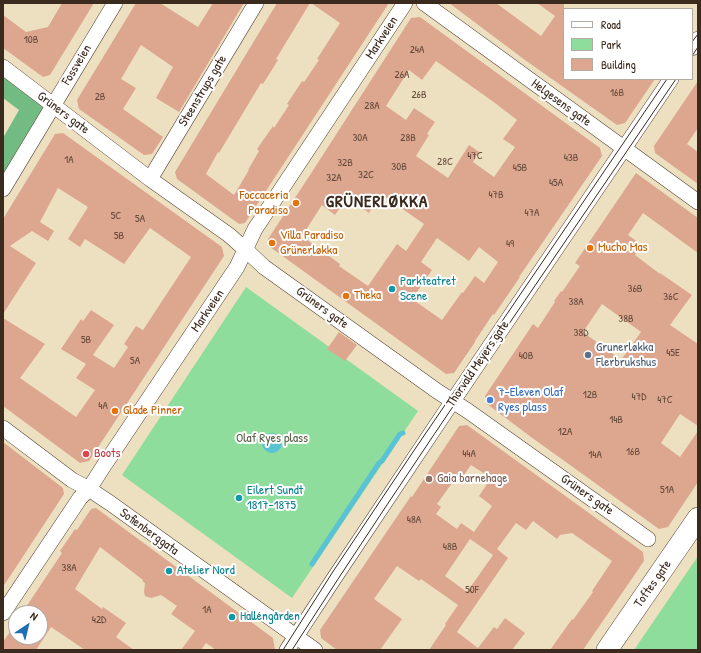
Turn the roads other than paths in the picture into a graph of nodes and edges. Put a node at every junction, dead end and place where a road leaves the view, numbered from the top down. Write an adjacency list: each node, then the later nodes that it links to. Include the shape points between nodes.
1 (115, 3): 7 (street, Fossveien)
2 (256, 3): 9 (street, Steenstrups gate)
3 (405, 3): 12 (street, Markveien, via 255,229)
4 (424, 3): 8 (street, Helgesens gate)
5 (3, 67): 7 (street, Grüners gate)
6 (670, 80): 8 (street, Thorvald Meyers gate)
7 (53, 105): 9 (street, Grüners gate); 10 (street, Fossveien)
8 (624, 148): 11 (street, Helgesens gate); 13 (street, Thorvald Meyers gate)
9 (150, 179): 12 (street, Grüners gate)
10 (3, 189)
11 (698, 202)
12 (246, 250): 13 (street, Grüners gate, via 264,267); 15 (street, Markveien)
13 (453, 401): 17 (street, Grüners gate); 19 (street, Thorvald Meyers gate)
14 (3, 428): 15 (street, Sofienberggata, via 72,480)
15 (89, 489): 18 (street, Markveien, via 80,498); 19 (street, Sofienberggata)
16 (698, 518): 22 (main road, Toftes gate)
17 (648, 538)
18 (3, 613)
19 (296, 637): 20 (street, Thorvald Meyers gate); 21 (street, Sofienberggata)
20 (287, 650)
21 (315, 650)
22 (607, 650)

